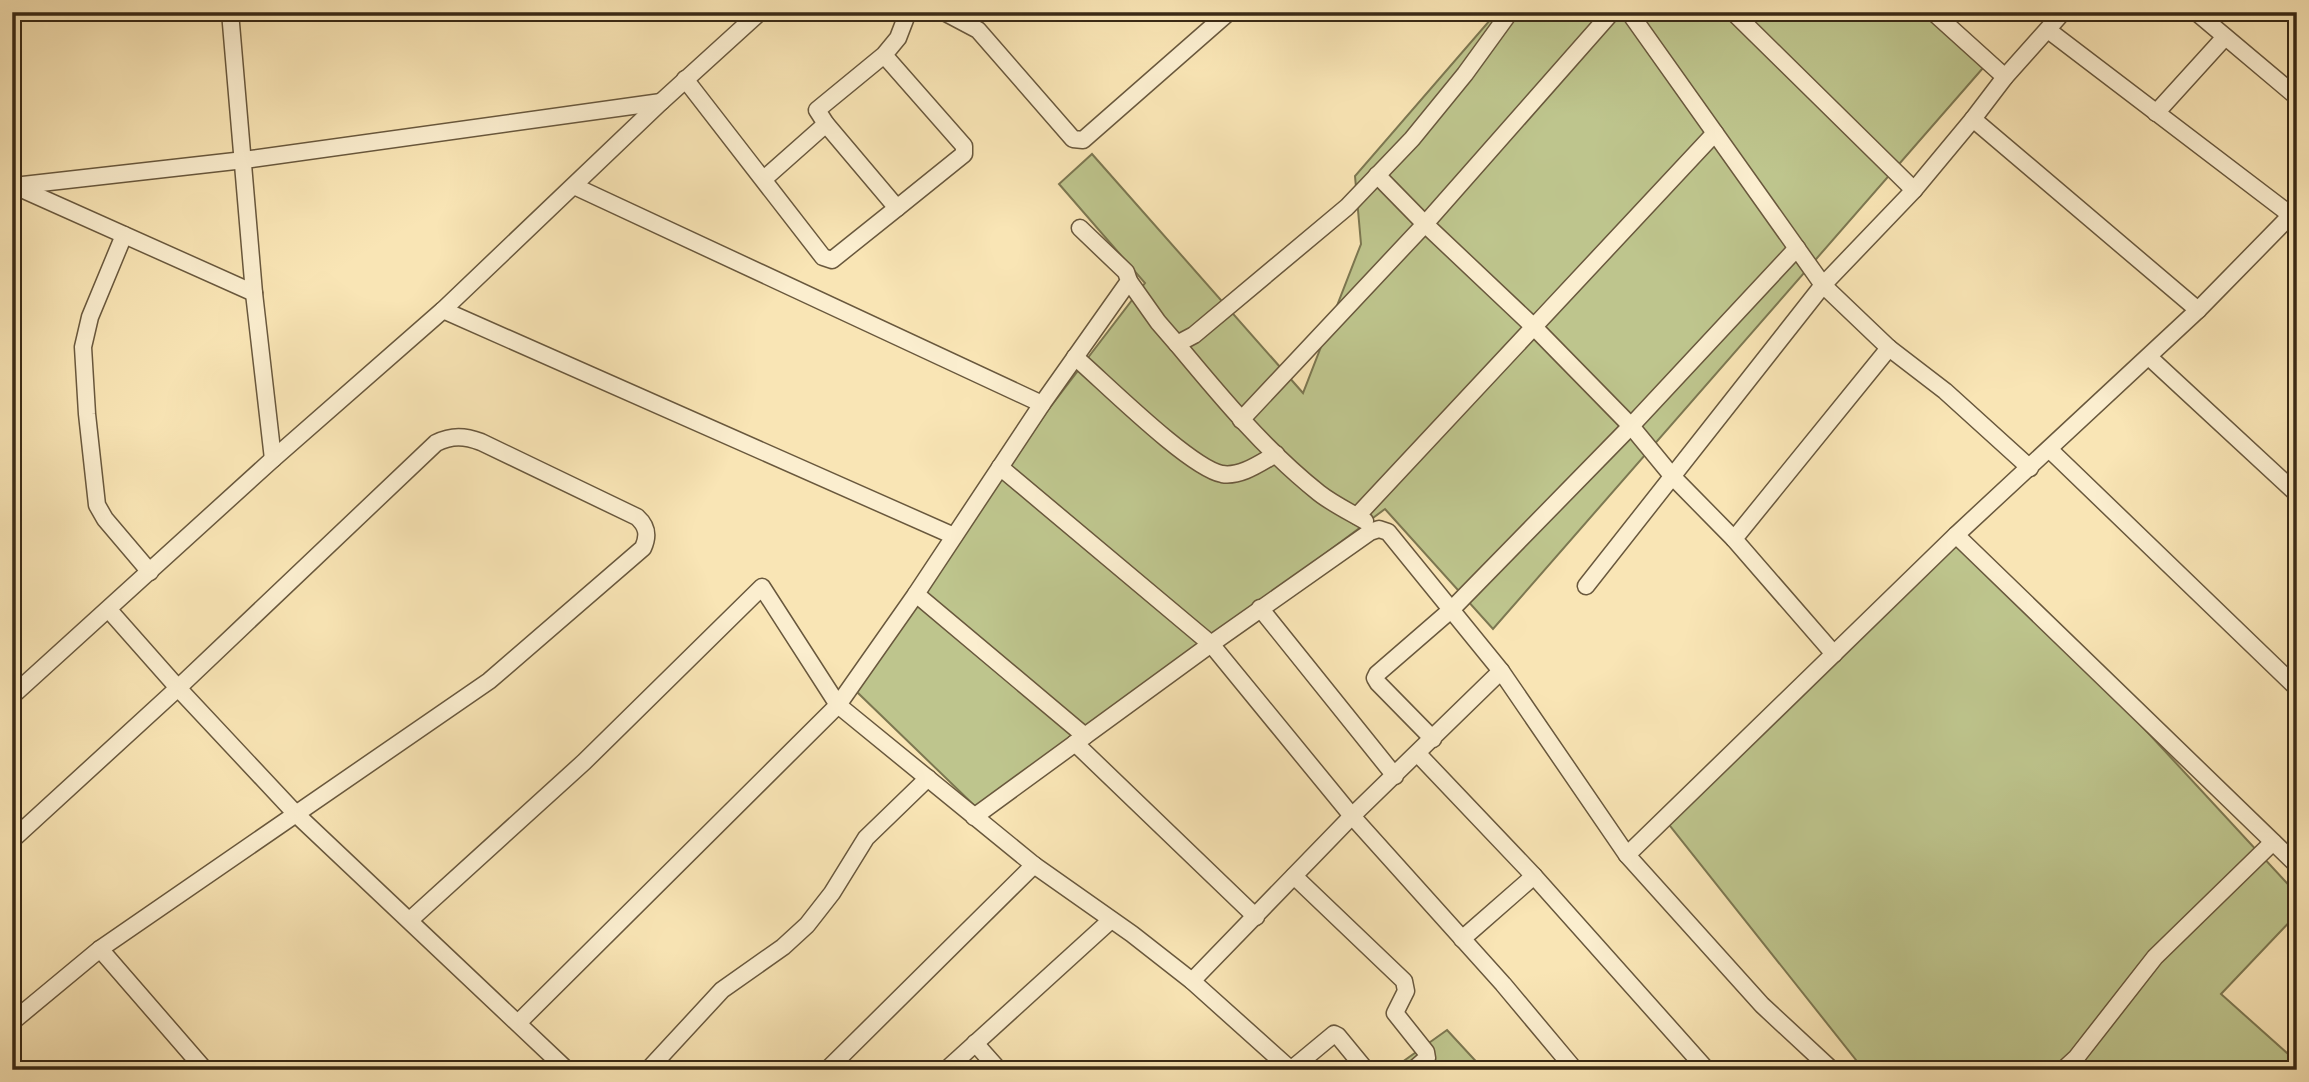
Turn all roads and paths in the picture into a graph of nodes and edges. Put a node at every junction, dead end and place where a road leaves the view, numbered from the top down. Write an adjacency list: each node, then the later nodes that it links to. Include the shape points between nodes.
1 (230, 12): 24 (street)
2 (760, 12): 17 (street)
3 (908, 12): 15 (street)
4 (944, 12): 5 (street, via 978,30 1079,141)
5 (1229, 12)
6 (1510, 12): 25 (street, via 1458,83)
7 (1612, 12): 32 (street)
8 (1629, 12): 23 (street)
9 (1733, 12): 29 (street)
10 (1933, 12): 16 (street)
11 (2063, 12): 13 (street)
12 (2196, 12): 14 (street)
13 (2048, 30): 16 (street); 20 (street)
14 (2225, 37): 18 (street); 20 (street)
15 (884, 55): 22 (street, via 818,108); 30 (street, via 964,146 964,154)
16 (2005, 77): 21 (street)
17 (685, 79): 19 (street); 26 (street)
18 (2297, 97)
19 (661, 102): 24 (street); 28 (street)
20 (2156, 113): 31 (street)
21 (1973, 120): 29 (street); 40 (street)
22 (826, 124): 26 (street); 30 (street)
23 (1715, 133): 35 (street); 41 (street)
24 (244, 160): 27 (street); 38 (street)
25 (1377, 175): 32 (street); 42 (street, via 1313,237 1203,328)
26 (764, 179): 30 (street, via 829,260)
27 (13, 186): 34 (street)
28 (574, 186): 39 (street); 46 (street)
29 (1914, 190): 37 (street)
30 (897, 208)
31 (2295, 214): 40 (street)
32 (1426, 224): 41 (street); 47 (street)
33 (1080, 228): 36 (street, via 1126,272)
34 (124, 235): 38 (street); 61 (street, via 87,327 83,373 97,505)
35 (1797, 248): 37 (street); 48 (street)
36 (1129, 281): 42 (street); 44 (street)
37 (1823, 285): 43 (street); 54 (street)
38 (254, 293): 51 (street)
39 (443, 310): 51 (street); 59 (street)
40 (2198, 310): 45 (street)
41 (1533, 326): 48 (street); 56 (street)
42 (1177, 344): 47 (street)
43 (1889, 348): 53 (street, via 1945,391); 60 (street)
44 (1076, 357): 46 (street); 50 (street, via 1192,459 1222,474 1249,470)
45 (2149, 357): 49 (street); 55 (street)
46 (1042, 404): 52 (street)
47 (1241, 420): 50 (street)
48 (1630, 426): 54 (street); 65 (street)
49 (2049, 449): 53 (street); 71 (street)
50 (1276, 454): 56 (street, via 1320,494)
51 (273, 459): 61 (street)
52 (1000, 467): 59 (street); 67 (street)
53 (2030, 468): 58 (street)
54 (1672, 477): 60 (street); 62 (street)
55 (2297, 494)
56 (1357, 516): 57 (street)
57 (1379, 529): 64 (street); 65 (street, via 1388,532)
58 (1956, 535): 68 (street); 83 (street)
59 (954, 536): 63 (street)
60 (1734, 539): 68 (street)
61 (150, 572): 66 (street)
62 (1586, 586)
63 (916, 594): 73 (street); 75 (street)
64 (1260, 608): 67 (street); 77 (street)
65 (1452, 609): 69 (street); 74 (street, via 1375,678)
66 (109, 610): 70 (street); 72 (street)
67 (1211, 643): 75 (street); 80 (street)
68 (1834, 654): 84 (street)
69 (1502, 671): 74 (street); 84 (street)
70 (178, 688): 79 (street); 79 (street, via 445,438 481,442 643,523 647,531 643,548 514,661); 82 (street)
71 (2297, 688)
72 (12, 696)
73 (838, 705): 78 (street); 90 (street, via 762,587 584,762); 96 (street)
74 (1433, 739): 76 (street)
75 (1080, 740): 81 (street); 89 (street)
76 (1418, 754): 77 (street); 88 (street)
77 (1395, 776): 80 (street)
78 (928, 778): 81 (street); 100 (street, via 866,838 807,925 722,990)
79 (296, 814): 90 (street); 93 (street)
80 (1352, 816): 87 (street); 92 (street)
81 (974, 817): 85 (street)
82 (12, 840)
83 (2273, 842): 86 (street); 109 (street, via 2155,957)
84 (1627, 855): 108 (street, via 1762,1005)
85 (1034, 865): 91 (street); 101 (street)
86 (2297, 865)
87 (1294, 876): 89 (street); 105 (street, via 1404,981 1406,991 1395,1013 1427,1058)
88 (1534, 876): 92 (street); 107 (street)
89 (1256, 917): 94 (street)
90 (410, 920): 96 (street)
91 (1111, 920): 94 (street); 97 (street)
92 (1462, 939): 106 (street)
93 (100, 949): 95 (street); 98 (street)
94 (1192, 981): 104 (street, via 1289,1068 1334,1034)
95 (12, 1022)
96 (518, 1023): 99 (street)
97 (975, 1043): 102 (street); 103 (street)
98 (205, 1070)
99 (567, 1070)
100 (648, 1070)
101 (827, 1070)
102 (946, 1070)
103 (999, 1070)
104 (1366, 1070)
105 (1413, 1070)
106 (1575, 1070)
107 (1707, 1070)
108 (1832, 1070)
109 (2063, 1070)

